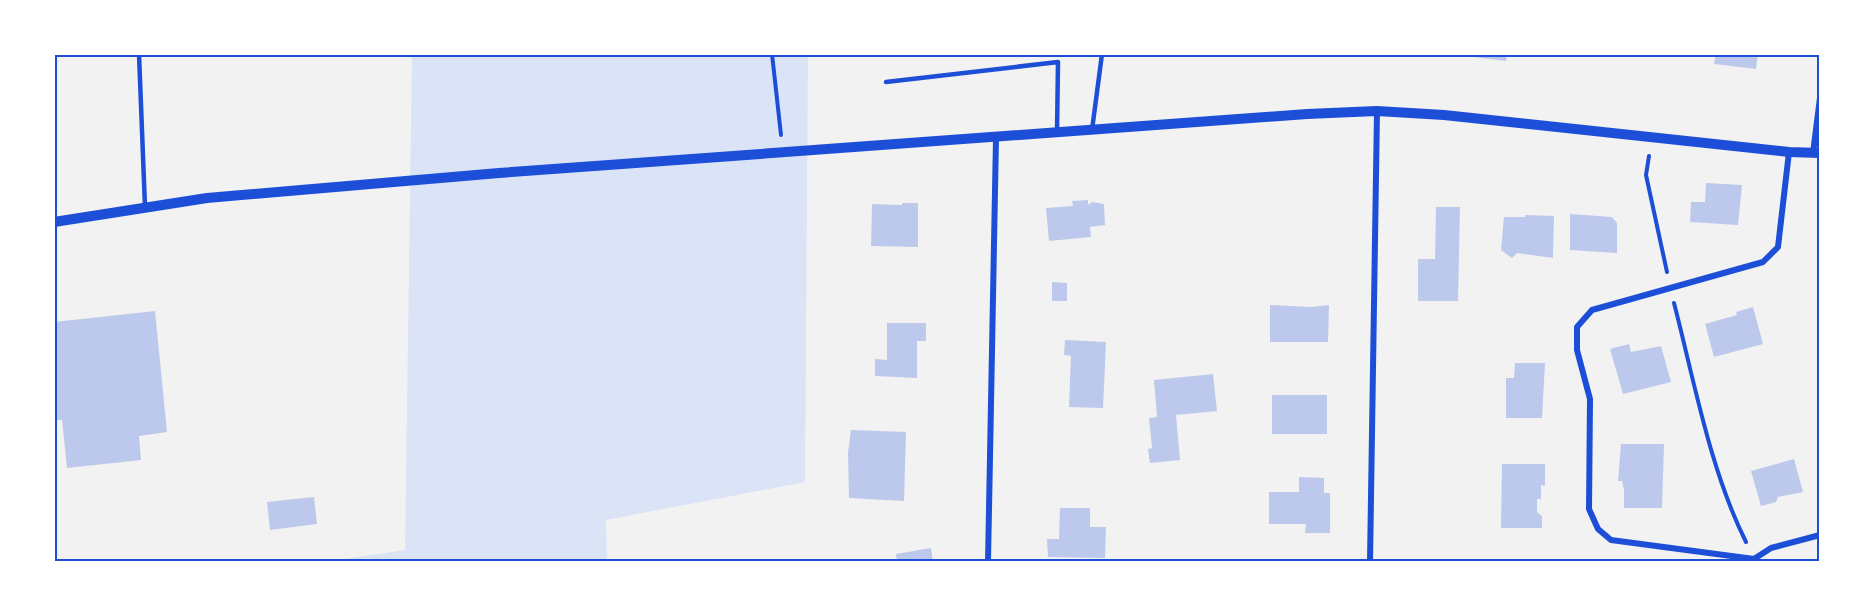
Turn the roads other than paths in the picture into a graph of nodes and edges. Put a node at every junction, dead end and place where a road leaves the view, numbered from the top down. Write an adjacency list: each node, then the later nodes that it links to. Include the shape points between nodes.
1 (139, 54): 13 (lane)
2 (1061, 54): 4 (lane)
3 (1102, 54): 8 (lane)
4 (1058, 62): 5 (lane); 9 (lane)
5 (886, 82)
6 (1820, 98): 12 (street)
7 (1377, 111): 8 (street); 11 (street); 18 (street)
8 (1092, 130): 9 (street)
9 (1057, 132): 10 (street)
10 (996, 138): 13 (street, via 499,172); 17 (street)
11 (1789, 152): 12 (street); 16 (street, via 1778,247 1763,262 1592,310 1577,327 1577,350 1590,399 1589,509 1598,529 1611,540)
12 (1816, 153)
13 (145, 207): 14 (street)
14 (54, 222)
15 (1820, 535): 16 (street, via 1772,548)
16 (1754, 561)
17 (988, 562)
18 (1370, 562)

